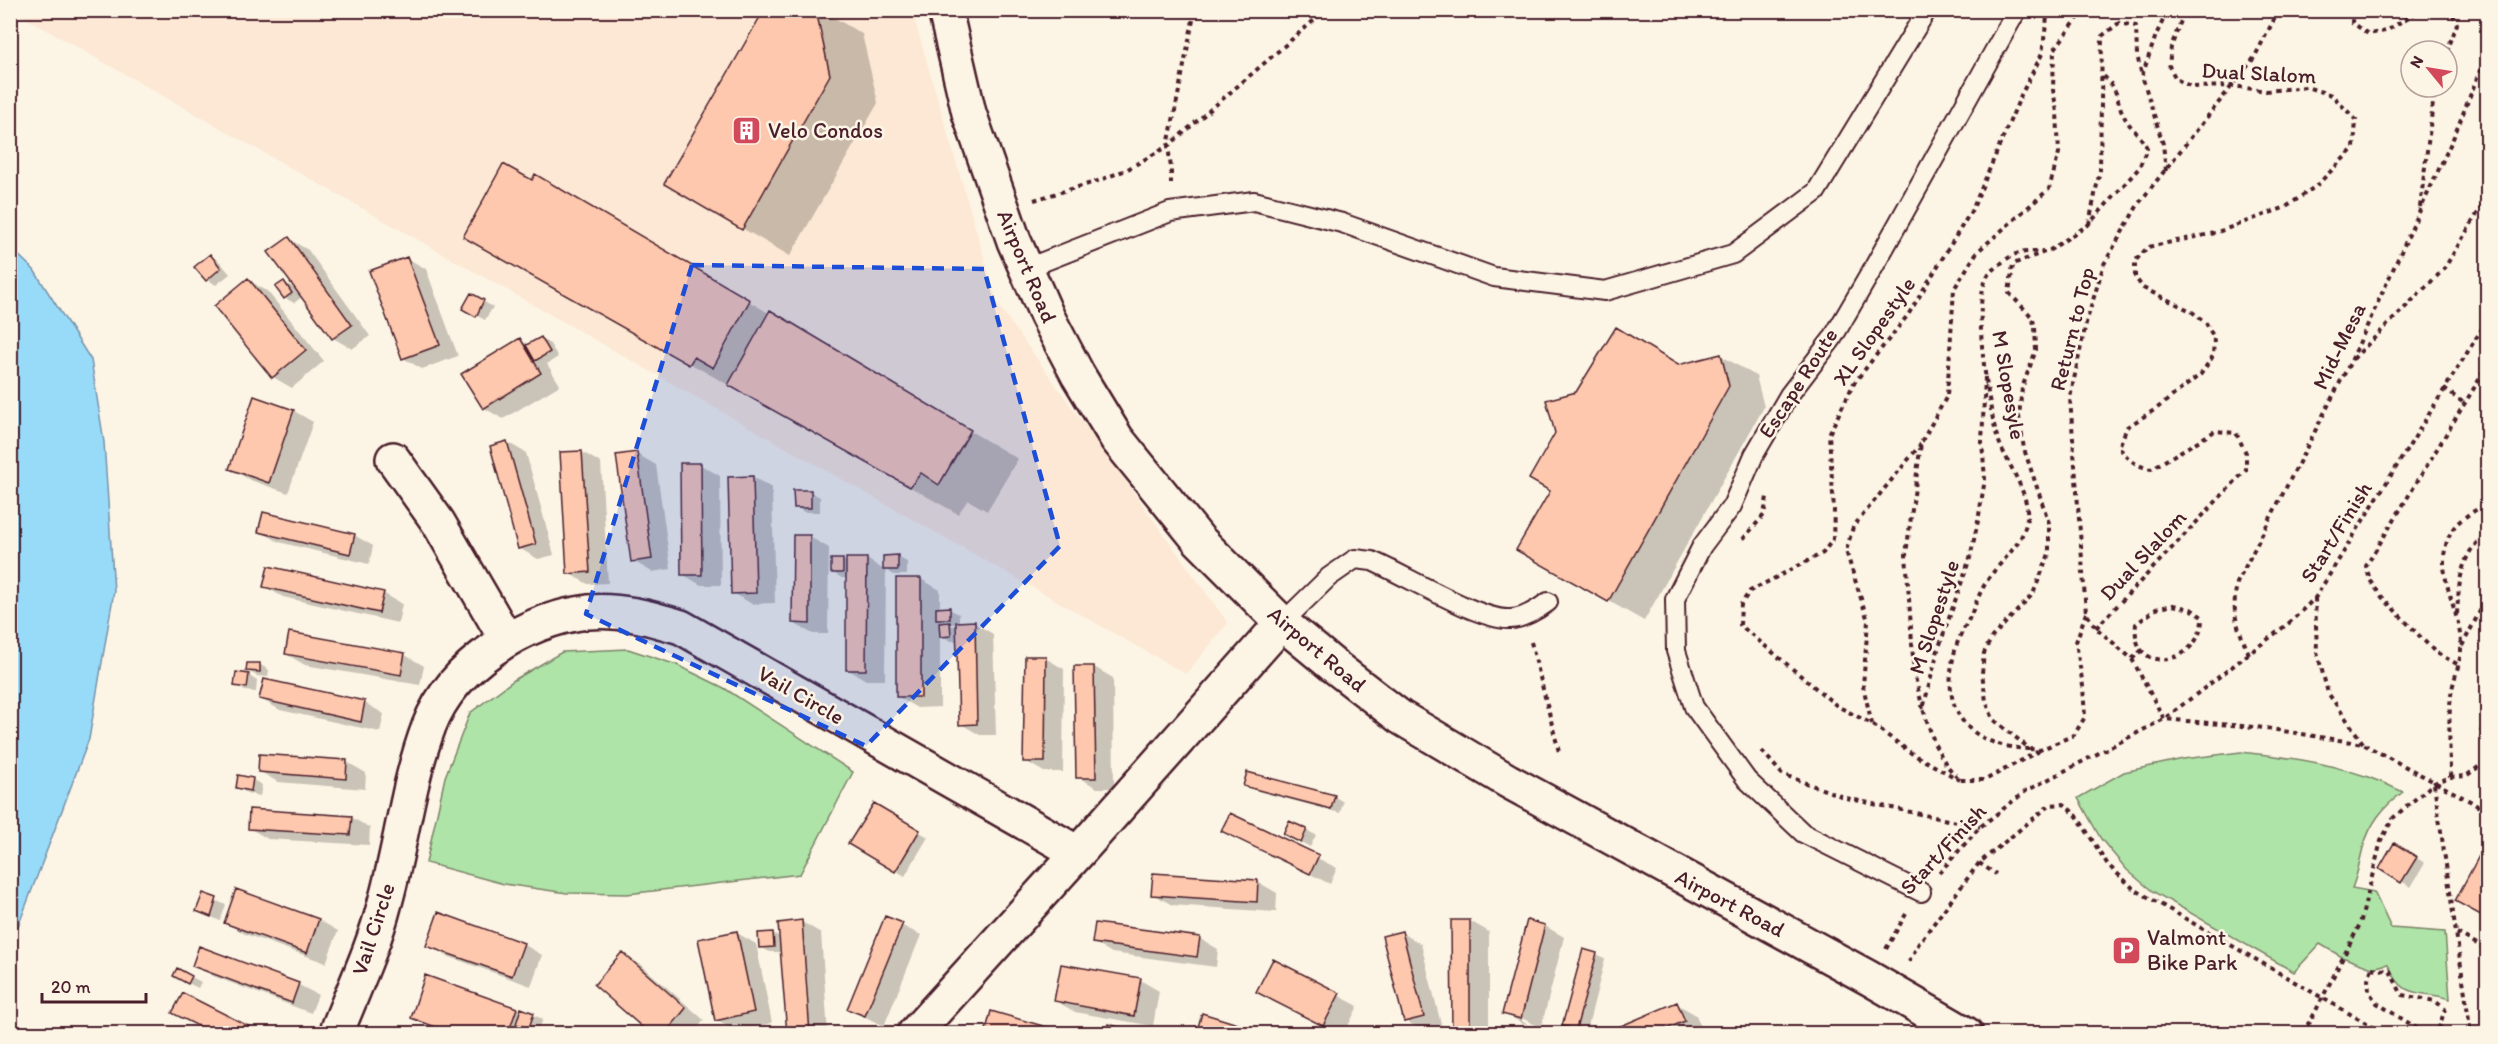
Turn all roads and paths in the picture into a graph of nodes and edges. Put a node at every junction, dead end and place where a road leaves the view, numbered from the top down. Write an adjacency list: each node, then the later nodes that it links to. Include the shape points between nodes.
1 (945, 10): 25 (street, Airport Road, via 969,113)
2 (1195, 10): 22 (path)
3 (1326, 10): 22 (path)
4 (1435, 10): 15 (path)
5 (1927, 10): 27 (lane, via 1816,192 1733,254 1605,291 1494,277 1342,223 1254,201)
6 (2017, 10): 76 (lane, via 1871,272 1832,339 1789,395 1754,455 1732,506 1702,546 1675,599 1676,651 1694,707 1747,780 1803,833)
7 (2048, 10): 60 (path, XL Slopestyle, via 2042,54 1972,208 1908,315 1854,382 1829,434 1833,539 1823,553 1750,591 1741,604 1740,625 1751,636 1837,706)
8 (2084, 10): 37 (path, via 2054,50 2059,153 2049,189 1977,252 1954,289 1947,396)
9 (2168, 10): 19 (path)
10 (2185, 10): 20 (path, Dual Slalom, via 2171,47 2169,66 2176,79 2192,87)
11 (2279, 10): 20 (path, Return to Top, via 2254,58)
12 (2353, 10): 13 (path, via 2352,22 2368,34 2386,31)
13 (2420, 10)
14 (2451, 10): 16 (path, via 2457,24)
15 (1446, 14)
16 (2452, 39)
17 (2487, 50): 26 (path, Mid-Mesa, via 2456,134)
18 (2101, 74): 19 (path, via 2102,36 2119,23 2136,26); 28 (path, via 2100,170); 28 (path, via 2113,84 2126,121 2147,148 2139,168)
19 (2142, 76): 23 (path, via 2163,144)
20 (2233, 86): 23 (path, Return to Top); 50 (path, Dual Slalom, via 2266,91 2306,87 2332,95 2356,120 2354,148 2316,186 2286,207 2215,234 2148,247 2135,261 2135,277 2143,288 2191,311 2206,323 2214,338 2212,357 2201,374 2127,427 2119,447 2130,462 2151,470 2215,431 2236,434 2246,453 2246,470)
21 (2434, 99): 26 (path)
22 (1168, 146): 25 (path, via 1095,182); 27 (path, via 1172,168)
23 (2166, 172): 46 (path, Return to Top, via 2139,203 2104,264 2070,398)
24 (2487, 196): 32 (path, via 2444,269)
25 (1002, 209): 30 (street, Airport Road)
26 (2420, 211): 32 (path, Mid-Mesa)
27 (1170, 212): 30 (lane)
28 (2088, 225): 29 (path)
29 (2050, 250): 34 (path, M Slopesyle, via 2012,254 1988,274 1980,299); 64 (path, via 2013,264 2009,293 2032,317 2035,327 2036,350 2022,388 2019,416 2024,449 2049,524 2049,554 2033,594 1992,637 1984,653 1982,673 1993,719)
30 (1025, 269): 49 (street, Airport Road, via 1078,375 1117,438 1199,540)
31 (2487, 319): 35 (path, Start/Finish)
32 (2351, 361): 54 (path, Mid-Mesa, via 2237,583 2234,616)
33 (2487, 365): 36 (path)
34 (1985, 367): 57 (path, M Slopestyle, via 1984,479 1978,521); 64 (path, M Slopesyle, via 1996,434 2028,505 2027,520 2017,546 1988,579 1957,644 1951,685 1955,709 1963,725 2003,746)
35 (2444, 389): 36 (path); 43 (path, Start/Finish)
36 (2464, 403): 56 (path, via 2366,566 2382,597 2435,652)
37 (1922, 443): 57 (path, via 1906,554 1914,673); 60 (path, via 1853,527 1846,551 1868,621 1863,686)
38 (393, 459): 51 (street, via 438,522)
39 (1767, 489): 42 (path, via 1764,515 1748,536)
40 (2487, 501): 48 (path, via 2450,532 2445,551 2444,575)
41 (2487, 532): 48 (path, via 2468,552 2460,578)
42 (1739, 541)
43 (2315, 598): 54 (path, Start/Finish); 62 (path, via 2317,652 2328,693)
44 (1548, 602): 47 (lane)
45 (2487, 605): 52 (path, via 2481,609)
46 (2086, 613): 50 (path, Return to Top); 65 (path, via 2076,642 2085,717 2074,735)
47 (1523, 615): 49 (lane, via 1510,619 1479,613 1372,561 1355,559 1329,577); 66 (path)
48 (2457, 618): 52 (path)
49 (1282, 623): 73 (street); 80 (street, Airport Road, via 1400,717 1518,787)
50 (2096, 628): 55 (path, Return to Top)
51 (506, 639): 73 (street, Vail Circle, via 544,622 589,612 636,614 681,627); 82 (street, Vail Circle, via 465,672 430,724 384,908)
52 (2462, 647): 56 (path)
53 (2142, 650): 53 (path, via 2135,637 2136,624 2156,609 2173,605 2191,609 2202,617 2197,641 2169,661 2153,659); 55 (path)
54 (2249, 654): 59 (path, Start/Finish)
55 (2132, 658): 59 (path, Return to Top)
56 (2457, 664): 68 (path, via 2451,696)
57 (1923, 709): 69 (path, M Slopestyle, via 1935,745)
58 (2487, 711): 61 (path, via 2480,736)
59 (2164, 719): 62 (path, via 2265,728); 72 (path, Start/Finish, via 2026,791)
60 (1872, 724): 69 (path, XL Slopestyle, via 1914,755)
61 (2487, 740)
62 (2363, 744): 70 (path)
63 (1759, 747): 72 (path, via 1782,774 1846,798)
64 (2030, 749): 65 (path, M Slopesyle)
65 (2040, 750): 69 (path, via 1985,780)
66 (1559, 752)
67 (2487, 760): 68 (path, via 2466,776)
68 (2450, 777): 70 (path)
69 (1960, 780)
70 (2434, 783): 71 (path); 77 (path); 81 (path, via 2393,818 2380,841 2360,924)
71 (2487, 813)
72 (1980, 827): 76 (path, Start/Finish)
73 (1078, 854): 83 (street)
74 (1979, 863): 75 (path); 80 (path, via 1919,943); 81 (path, via 2050,806 2064,804 2077,816 2108,866 2134,888)
75 (1996, 874)
76 (1921, 892): 80 (path, Start/Finish, via 1915,898)
77 (2456, 933): 78 (path); 87 (path)
78 (2487, 950)
79 (2372, 968): 79 (path, via 2369,992 2377,1003 2418,1029 2438,1031 2445,1009 2435,1001 2402,995 2390,971)
80 (1881, 985): 84 (street, Airport Road)
81 (2324, 998): 85 (path); 86 (path)
82 (336, 1034)
83 (914, 1034)
84 (1965, 1034)
85 (2304, 1034)
86 (2385, 1034)
87 (2470, 1034)

